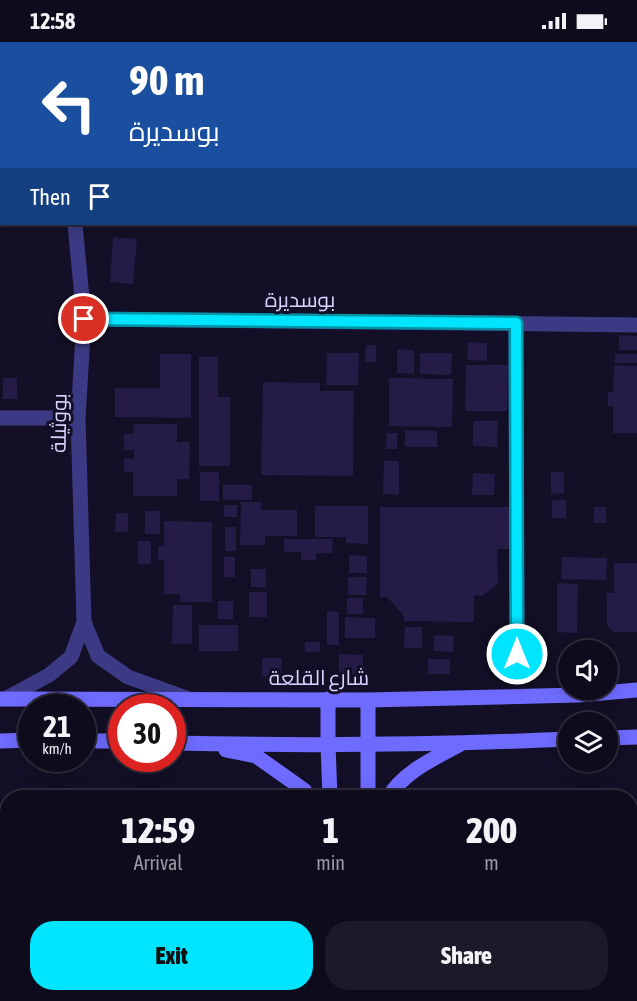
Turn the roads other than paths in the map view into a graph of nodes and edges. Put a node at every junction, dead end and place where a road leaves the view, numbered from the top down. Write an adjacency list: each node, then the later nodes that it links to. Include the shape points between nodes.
1 (75, 225): 2 (street, بووثيلة)
2 (84, 319): 3 (street, بوسديرة); 6 (street, بووثيلة)
3 (516, 323): 4 (street, بوسديرة); 8 (street)
4 (637, 325)
5 (0, 418): 6 (street)
6 (78, 418): 7 (street, بووثيلة)
7 (84, 622): 10 (street, بووثيلة, via 71,657 49,675); 11 (street, بووثيلة, via 98,656 128,677)
8 (517, 654)
9 (637, 690): 13 (main road, شارع القلعة)
10 (3, 699): 11 (main road, شارع القلعة)
11 (189, 699): 12 (main road, شارع القلعة)
12 (328, 699): 13 (main road, شارع القلعة); 21 (main road)
13 (368, 700): 23 (main road)
14 (637, 736): 15 (main road)
15 (618, 737)
16 (558, 739): 22 (main road)
17 (18, 740): 18 (main road)
18 (0, 741)
19 (186, 743): 21 (main road)
20 (186, 744): 24 (main road, via 256,756)
21 (328, 744): 23 (main road); 25 (main road)
22 (462, 744): 23 (main road); 27 (main road, via 420,766)
23 (368, 745): 26 (main road)
24 (304, 790)
25 (330, 790)
26 (368, 790)
27 (393, 790)

